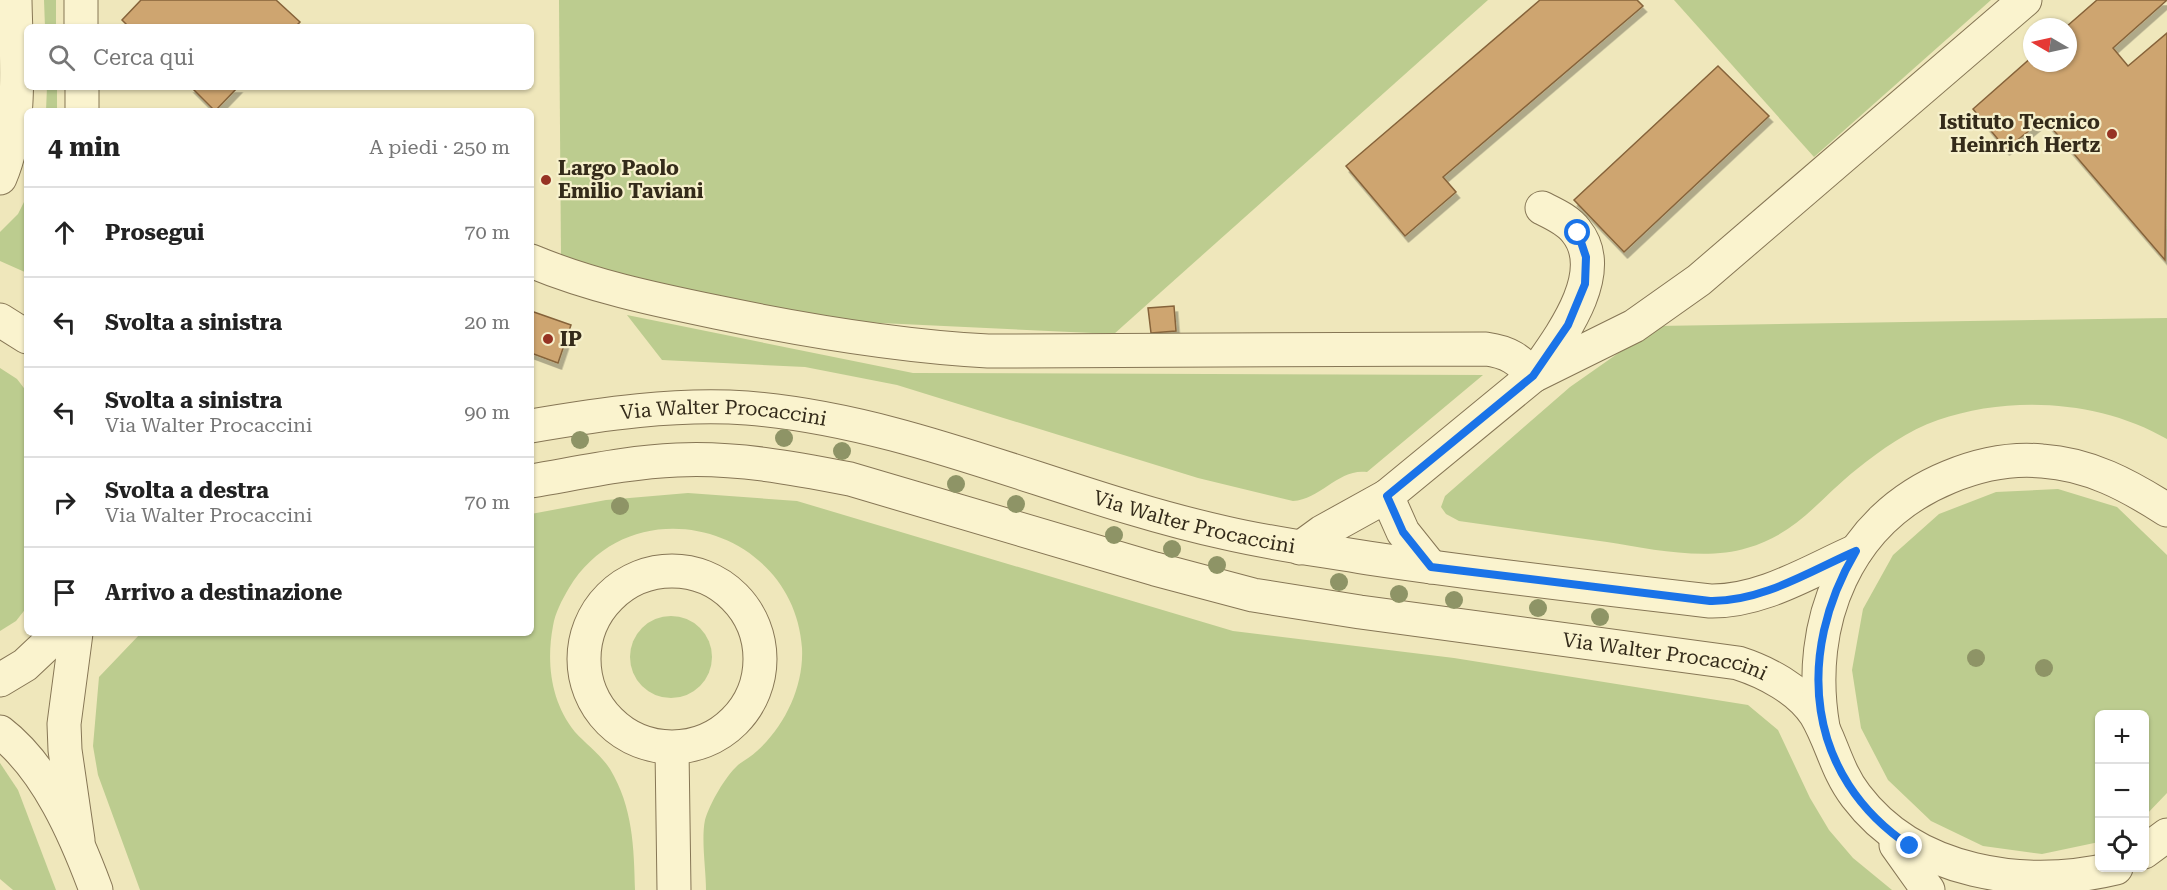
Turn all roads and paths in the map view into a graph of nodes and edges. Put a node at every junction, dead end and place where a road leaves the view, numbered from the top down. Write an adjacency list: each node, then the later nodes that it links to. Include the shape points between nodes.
1 (15, 0): 7 (street, via 14,114 9,155)
2 (81, 0): 4 (street)
3 (2025, 0): 12 (street, via 1699,280 1634,326)
4 (81, 24)
5 (82, 90): 6 (street)
6 (82, 108)
7 (0, 178)
8 (1542, 208): 12 (street, via 1578,233 1584,244 1586,270 1585,284 1571,318)
9 (534, 262): 12 (street, via 633,295 882,343 1000,351 1485,349 1512,355)
10 (0, 320): 11 (street)
11 (24, 335)
12 (1533, 376): 15 (street)
13 (534, 426): 17 (street, Via Walter Procaccini, via 682,409 745,408 801,415 888,434 1173,520)
14 (534, 480): 24 (street, Via Walter Procaccini, via 679,460 764,464 808,471 888,490 1253,595 1738,663 1759,670 1798,695 1816,715)
15 (1387, 496): 17 (street); 19 (street, via 1403,532)
16 (2167, 510): 18 (street, Via Walter Procaccini, via 2111,477 2076,466 2042,460 2005,461 1933,483 1878,523)
17 (1300, 548): 19 (street, Via Walter Procaccini)
18 (1856, 551): 19 (street, Via Walter Procaccini, via 1772,589 1721,602); 24 (street, Via Walter Procaccini, via 1838,581 1820,646 1817,679)
19 (1431, 567)
20 (56, 636): 22 (street, via 25,665)
21 (76, 636): 28 (street, via 64,724)
22 (0, 680)
23 (0, 732): 28 (street, via 30,761)
24 (1824, 732): 26 (street, Via Walter Procaccini, via 1844,777)
25 (672, 749): 25 (street, via 700,744 726,729 746,708 758,681 760,651 753,623 737,598 722,586 686,571 657,571 629,580 606,599 590,623 583,652 585,681 597,708 617,730 643,744); 33 (street)
26 (1885, 829): 31 (street, Via Walter Procaccini, via 1923,855 1962,874 2019,886); 34 (street)
27 (2167, 835): 29 (street)
28 (78, 840): 32 (street)
29 (2149, 849)
30 (2105, 872): 31 (street, Via Walter Procaccini)
31 (2073, 886)
32 (96, 890)
33 (674, 890)
34 (1928, 890)

